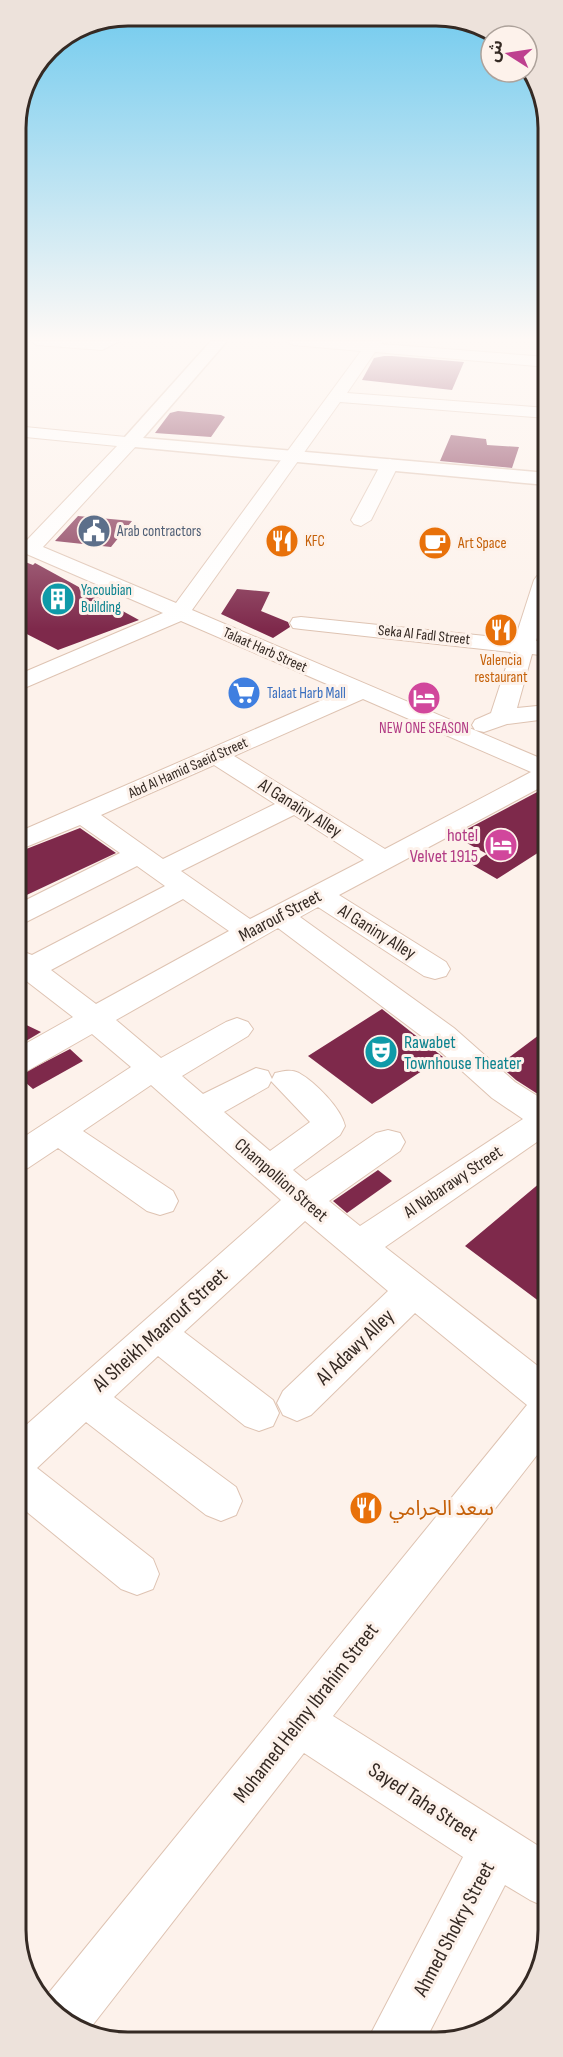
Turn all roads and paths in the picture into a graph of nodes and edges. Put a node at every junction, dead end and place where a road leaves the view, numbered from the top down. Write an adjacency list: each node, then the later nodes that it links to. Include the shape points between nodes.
1 (78, 437): 4 (street)
2 (134, 437): 4 (main road)
3 (308, 437): 5 (street)
4 (130, 442): 5 (main road); 9 (street)
5 (294, 456): 6 (main road); 12 (street)
6 (390, 465): 7 (main road); 8 (street)
7 (538, 478)
8 (361, 520)
9 (26, 542)
10 (26, 546): 12 (street, Talaat Harb Street)
11 (538, 601): 14 (street)
12 (179, 614): 16 (street); 17 (street, Talaat Harb Street)
13 (301, 623): 14 (street, Seka Al Fadl Street)
14 (524, 646): 15 (street, Seka Al Fadl Street); 19 (street)
15 (538, 648)
16 (26, 680)
17 (360, 692): 20 (street, Talaat Harb Street); 21 (street, Abd Al Hamid Saeid Street)
18 (538, 713): 19 (street)
19 (502, 717): 20 (street)
20 (467, 737): 22 (street, Talaat Harb Street)
21 (216, 756): 24 (street, Al Ganainy Alley); 25 (street, Abd Al Hamid Saeid Street)
22 (538, 768)
23 (538, 777): 28 (street, Maarouf Street)
24 (294, 805): 28 (street, Al Ganainy Alley); 29 (street)
25 (83, 815): 26 (street, Abd Al Hamid Saeid Street); 27 (street)
26 (26, 839)
27 (138, 855): 29 (street); 32 (street)
28 (384, 860): 31 (street, Maarouf Street)
29 (161, 870): 30 (street)
30 (184, 887): 34 (street); 35 (street)
31 (319, 895): 33 (street, Maarouf Street); 37 (street, Al Ganiny Alley)
32 (26, 911)
33 (280, 916): 34 (street, Maarouf Street); 43 (street, via 444,1037 486,1077)
34 (249, 932): 38 (street, Maarouf Street)
35 (26, 962)
36 (26, 967): 38 (street, Champollion Street)
37 (435, 969)
38 (95, 1019): 40 (street, Maarouf Street); 41 (street, Champollion Street)
39 (237, 1029): 41 (street)
40 (26, 1057)
41 (155, 1072): 42 (street, Champollion Street); 45 (street)
42 (200, 1110): 48 (street, Champollion Street); 48 (street, via 272,1080 326,1116 328,1126)
43 (537, 1113)
44 (537, 1124): 51 (street, Al Nabarawy Street)
45 (58, 1131): 47 (street); 50 (street)
46 (388, 1142): 49 (street, Al Sheikh Maarouf Street)
47 (26, 1152)
48 (269, 1170): 49 (street, Champollion Street)
49 (304, 1200): 51 (street, Champollion Street); 53 (street, Al Sheikh Maarouf Street)
50 (160, 1201)
51 (358, 1246): 52 (street, Champollion Street)
52 (414, 1290): 54 (street, Champollion Street); 56 (street, Al Adawy Alley)
53 (157, 1333): 55 (street, Al Sheikh Maarouf Street); 57 (street)
54 (537, 1389)
55 (85, 1398): 59 (street, Al Sheikh Maarouf Street); 61 (street)
56 (297, 1403)
57 (259, 1413)
58 (537, 1422): 63 (street, Mohamed Helmy Ibrahim Street)
59 (26, 1451)
60 (26, 1485): 62 (street)
61 (221, 1501)
62 (137, 1574)
63 (299, 1722): 64 (street, Sayed Taha Street); 66 (street, Mohamed Helmy Ibrahim Street)
64 (496, 1849): 65 (street, Sayed Taha Street); 67 (street, Ahmed Shokry Street)
65 (537, 1875)
66 (68, 2012)
67 (399, 2032)

